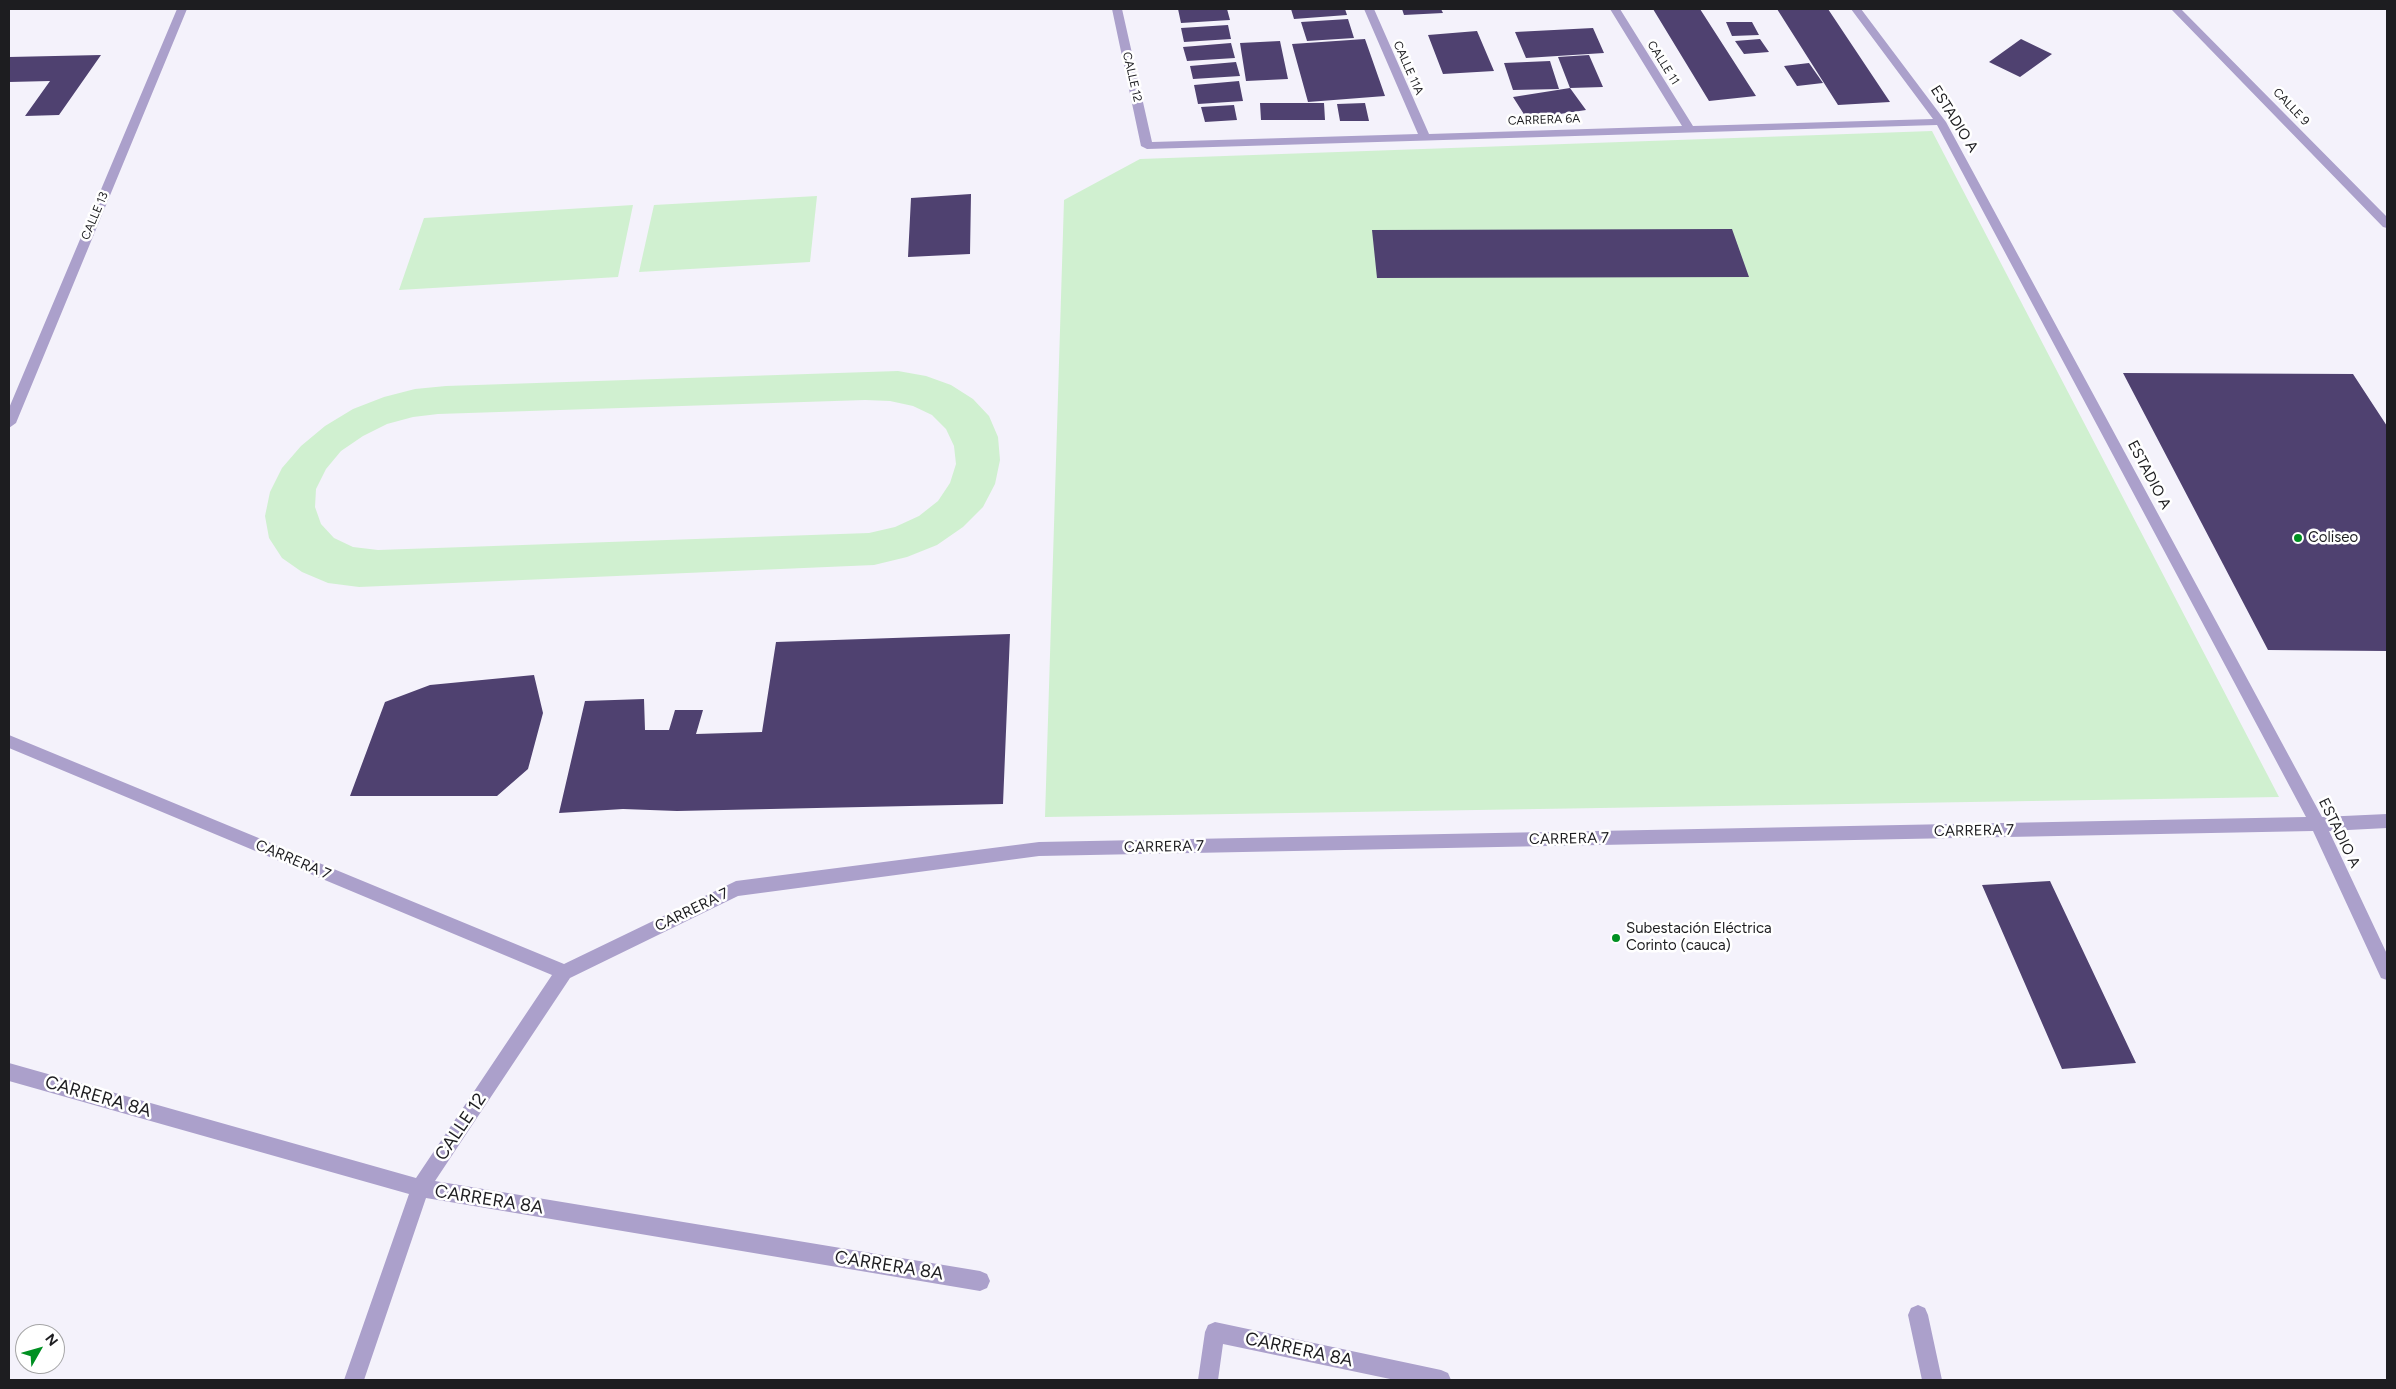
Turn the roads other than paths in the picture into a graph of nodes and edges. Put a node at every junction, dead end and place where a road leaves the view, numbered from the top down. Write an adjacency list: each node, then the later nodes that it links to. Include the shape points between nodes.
1 (182, 9): 12 (street, CALLE 13)
2 (1117, 9): 10 (street, CALLE 12)
3 (1369, 9): 9 (street, CALLE 11A)
4 (1615, 9): 8 (street, CALLE 11)
5 (1856, 9): 7 (street, ESTADIO A)
6 (2176, 9): 11 (street, CALLE 9)
7 (1941, 122): 8 (street, CARRERA 6A); 15 (street, ESTADIO A)
8 (1690, 130): 9 (street, CARRERA 6A)
9 (1425, 138): 10 (street, CARRERA 6A)
10 (1148, 146)
11 (2387, 224)
12 (9, 423)
13 (9, 741): 16 (street, CARRERA 7)
14 (2387, 821): 15 (street, CARRERA 7)
15 (2318, 824): 16 (street, CARRERA 7, via 1039,849 736,889); 17 (street, ESTADIO A)
16 (564, 972): 19 (street, CALLE 12)
17 (2387, 972)
18 (9, 1072): 19 (street, CARRERA 8A)
19 (420, 1188): 20 (street, CARRERA 8A); 22 (street, CALLE 12)
20 (980, 1281)
21 (1918, 1315): 25 (street)
22 (354, 1380)
23 (1208, 1380): 24 (street, CARRERA 8A, via 1215,1332)
24 (1441, 1380)
25 (1932, 1380)

